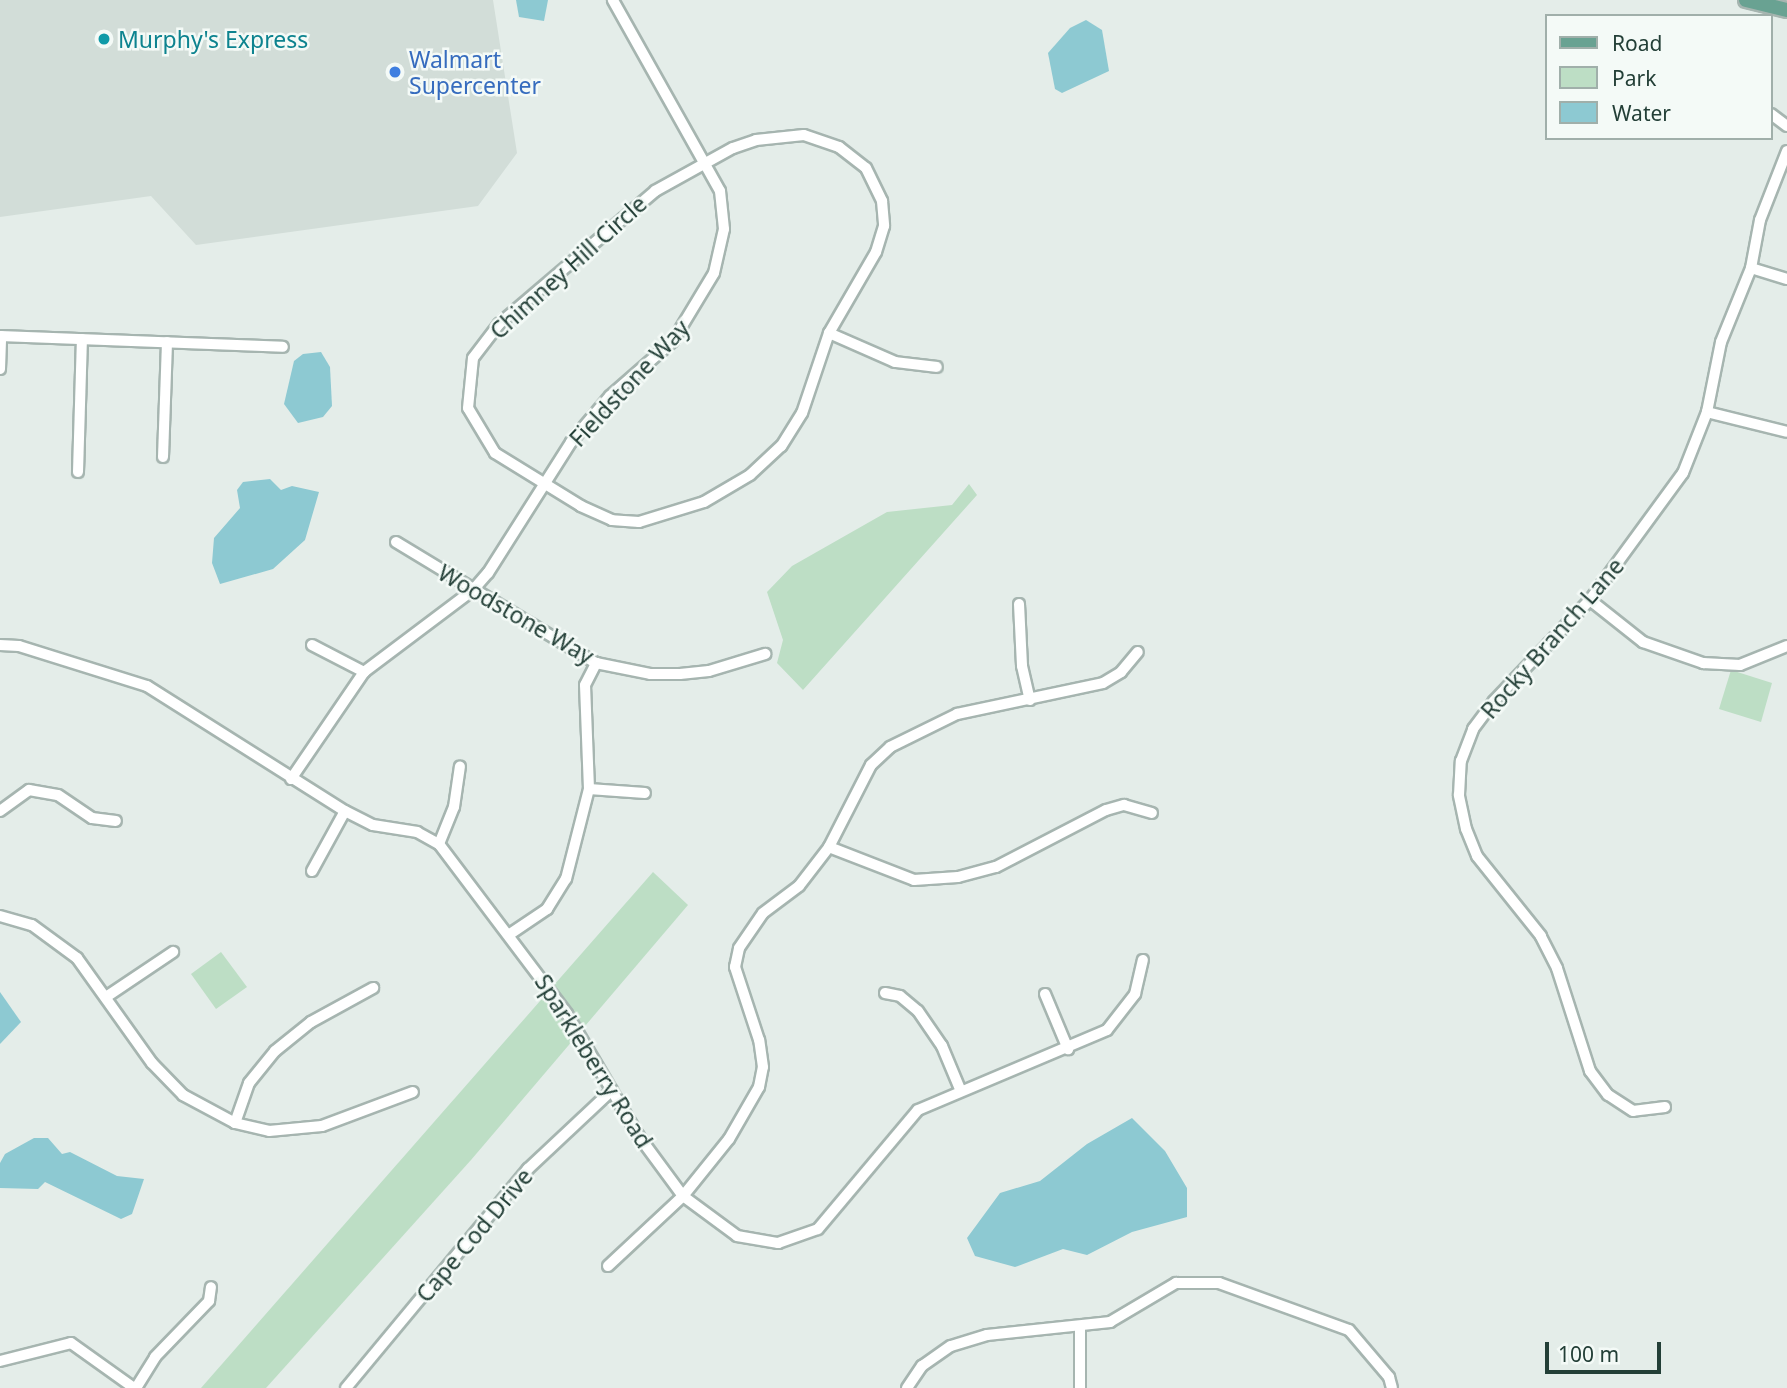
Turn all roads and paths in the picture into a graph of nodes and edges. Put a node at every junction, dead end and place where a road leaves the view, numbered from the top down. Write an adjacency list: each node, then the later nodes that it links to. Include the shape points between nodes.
1 (613, 0): 5 (street, Fieldstone Way)
2 (1746, 0): 3 (main road)
3 (1787, 10)
4 (1787, 151): 6 (street, Rocky Branch Lane, via 1760,220)
5 (704, 163): 8 (street, Chimney Hill Circle, via 756,140 804,135 839,147 866,168 883,201 884,226 876,252); 19 (street, Fieldstone Way, via 724,210 721,253 714,273 673,341 610,396 571,442); 19 (street, Chimney Hill Circle, via 618,218 499,324 473,358 468,408 479,432 495,453)
6 (1751, 268): 7 (street); 15 (street, Rocky Branch Lane, via 1721,342)
7 (1787, 279)
8 (829, 333): 13 (street, via 895,362); 19 (street, Chimney Hill Circle, via 802,413 781,446 750,475 704,502 661,518 612,520)
9 (1, 336): 10 (street); 14 (street)
10 (82, 339): 11 (street); 18 (street)
11 (167, 342): 12 (street); 17 (street)
12 (282, 346)
13 (937, 367)
14 (0, 369)
15 (1707, 412): 16 (street); 22 (street, Rocky Branch Lane, via 1683,472)
16 (1787, 432)
17 (163, 457)
18 (78, 472)
19 (544, 485): 21 (street, Fieldstone Way)
20 (396, 542): 21 (street, Woodstone Way)
21 (473, 590): 29 (street, Woodstone Way); 30 (street, Fieldstone Way)
22 (1590, 600): 26 (street, via 1643,642 1703,663 1740,665); 55 (street, Rocky Branch Lane, via 1473,729 1461,761 1459,795 1477,856 1541,936 1558,968 1590,1071 1608,1095 1633,1111)
23 (1019, 604): 31 (street, via 1022,666)
24 (0, 645): 33 (street, Sparkleberry Road, via 19,646 148,686)
25 (312, 645): 30 (street)
26 (1787, 646)
27 (1138, 652): 31 (street, via 1121,672 1103,683)
28 (765, 654): 29 (street, Woodstone Way, via 680,674 650,674)
29 (596, 663): 34 (street, via 585,685)
30 (364, 672): 33 (street, Fieldstone Way)
31 (1030, 700): 41 (street, via 957,714 890,747 871,765)
32 (460, 766): 40 (street, via 454,807)
33 (291, 779): 37 (street, Sparkleberry Road)
34 (589, 789): 35 (street); 44 (street, via 566,879 547,909)
35 (645, 793)
36 (0, 811): 39 (street, via 29,790 58,795 92,818)
37 (345, 811): 40 (street, Sparkleberry Road, via 373,825 416,832); 42 (street)
38 (1153, 813): 41 (street, via 1124,805 1106,810 996,867 958,877 914,880)
39 (116, 821)
40 (439, 844): 44 (street, Sparkleberry Road)
41 (829, 847): 57 (street, via 799,886 764,913 739,948 735,967 763,1067 759,1087 729,1139)
42 (312, 871)
43 (0, 916): 50 (street, via 32,925 77,958)
44 (510, 934): 53 (street, Sparkleberry Road, via 567,1014)
45 (173, 952): 50 (street)
46 (1143, 960): 51 (street, Sparkleberry Road, via 1135,994 1107,1030)
47 (373, 988): 56 (street, via 311,1023 275,1051 249,1083)
48 (885, 993): 52 (street, via 900,996 918,1012 942,1046)
49 (1045, 994): 51 (street)
50 (106, 997): 56 (street, via 152,1063 183,1095)
51 (1068, 1049): 52 (street, Sparkleberry Road)
52 (960, 1089): 57 (street, Sparkleberry Road, via 918,1110 818,1229 800,1238 778,1243 737,1236)
53 (612, 1090): 57 (street, Sparkleberry Road); 63 (street, Cape Cod Drive, via 528,1169)
54 (413, 1092): 56 (street, via 322,1126 269,1131)
55 (1665, 1107)
56 (235, 1123)
57 (683, 1196): 58 (street)
58 (608, 1266)
59 (211, 1287): 62 (street, via 209,1301 155,1357)
60 (1080, 1328): 64 (street, via 988,1335 951,1346 922,1366); 65 (street); 66 (street, via 1110,1322 1176,1283 1219,1283 1349,1330 1389,1377)
61 (0, 1361): 62 (street, via 71,1343)
62 (135, 1388)
63 (346, 1388)
64 (907, 1388)
65 (1080, 1388)
66 (1392, 1388)

